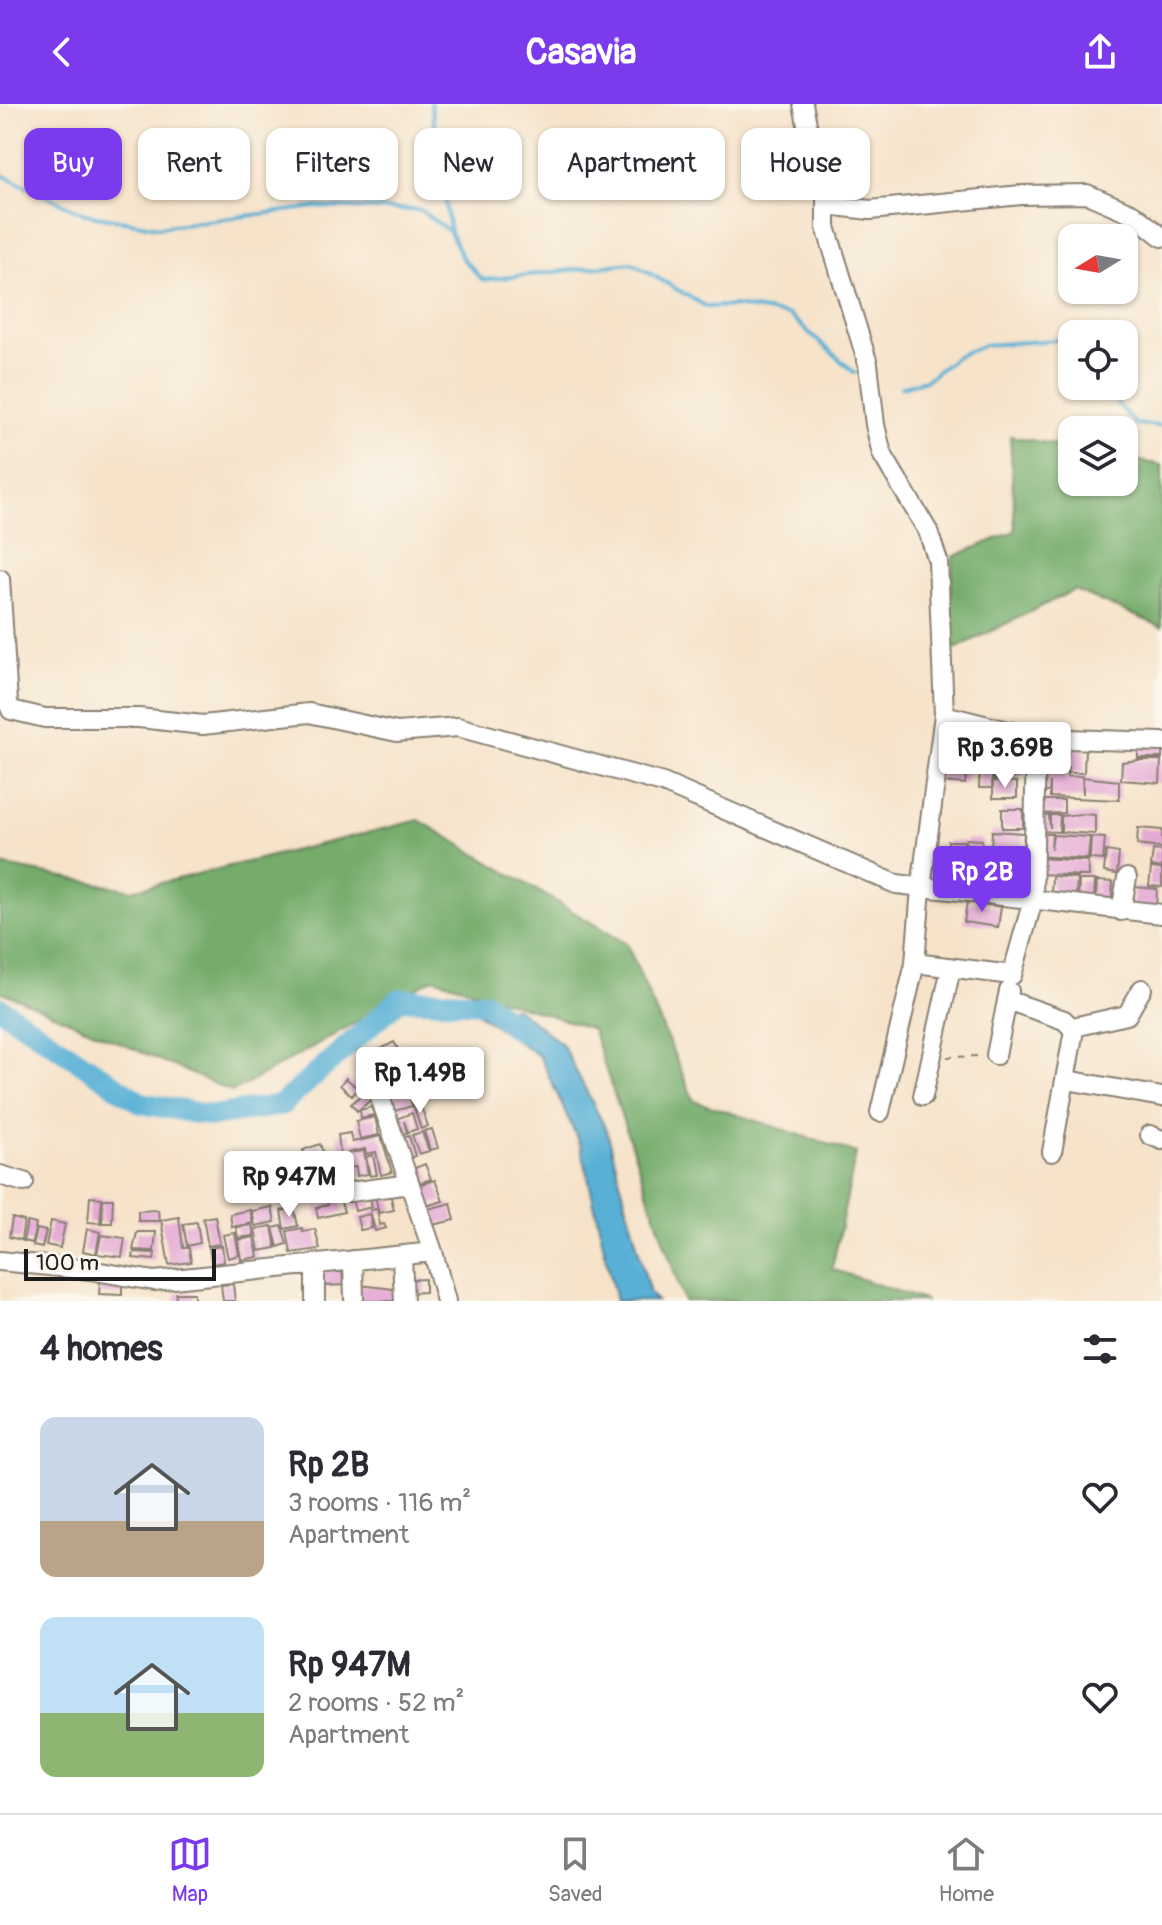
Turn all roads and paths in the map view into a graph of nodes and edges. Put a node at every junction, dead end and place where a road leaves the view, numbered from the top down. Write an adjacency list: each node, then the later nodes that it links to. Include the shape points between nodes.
1 (803, 104): 2 (street)
2 (807, 128)
3 (826, 200): 7 (street, via 826,227 862,341 882,454 928,531 938,561)
4 (828, 200): 5 (street, via 840,208 870,210 1087,194 1133,214)
5 (1162, 237)
6 (0, 579): 11 (street, via 7,699 13,710 45,718 139,718 203,725 309,713 397,732 458,727 663,783 882,881)
7 (944, 715): 8 (street); 11 (street)
8 (1036, 738): 9 (street); 12 (street)
9 (1162, 742)
10 (1127, 878): 13 (street)
11 (921, 888): 12 (street); 15 (street)
12 (1033, 900): 13 (street); 17 (street)
13 (1121, 911): 14 (street)
14 (1162, 914)
15 (915, 963): 16 (street); 26 (street)
16 (951, 968): 17 (street); 24 (street)
17 (1012, 975): 19 (street)
18 (1142, 989): 20 (street, via 1127,1015)
19 (1007, 1000): 20 (street); 21 (street)
20 (1073, 1027): 23 (street)
21 (996, 1055)
22 (370, 1068): 30 (street)
23 (1067, 1080): 25 (street); 27 (street)
24 (923, 1096)
25 (1162, 1097)
26 (880, 1112)
27 (1052, 1152)
28 (0, 1175): 29 (street)
29 (24, 1182)
30 (410, 1184): 31 (street); 32 (street)
31 (350, 1192)
32 (433, 1252): 33 (street); 42 (street)
33 (402, 1257): 34 (street); 41 (street)
34 (353, 1260): 36 (street); 38 (street)
35 (0, 1261): 37 (street)
36 (315, 1263): 37 (street); 40 (street)
37 (154, 1281): 39 (street)
38 (354, 1299)
39 (153, 1301)
40 (315, 1301)
41 (404, 1301)
42 (446, 1301)

